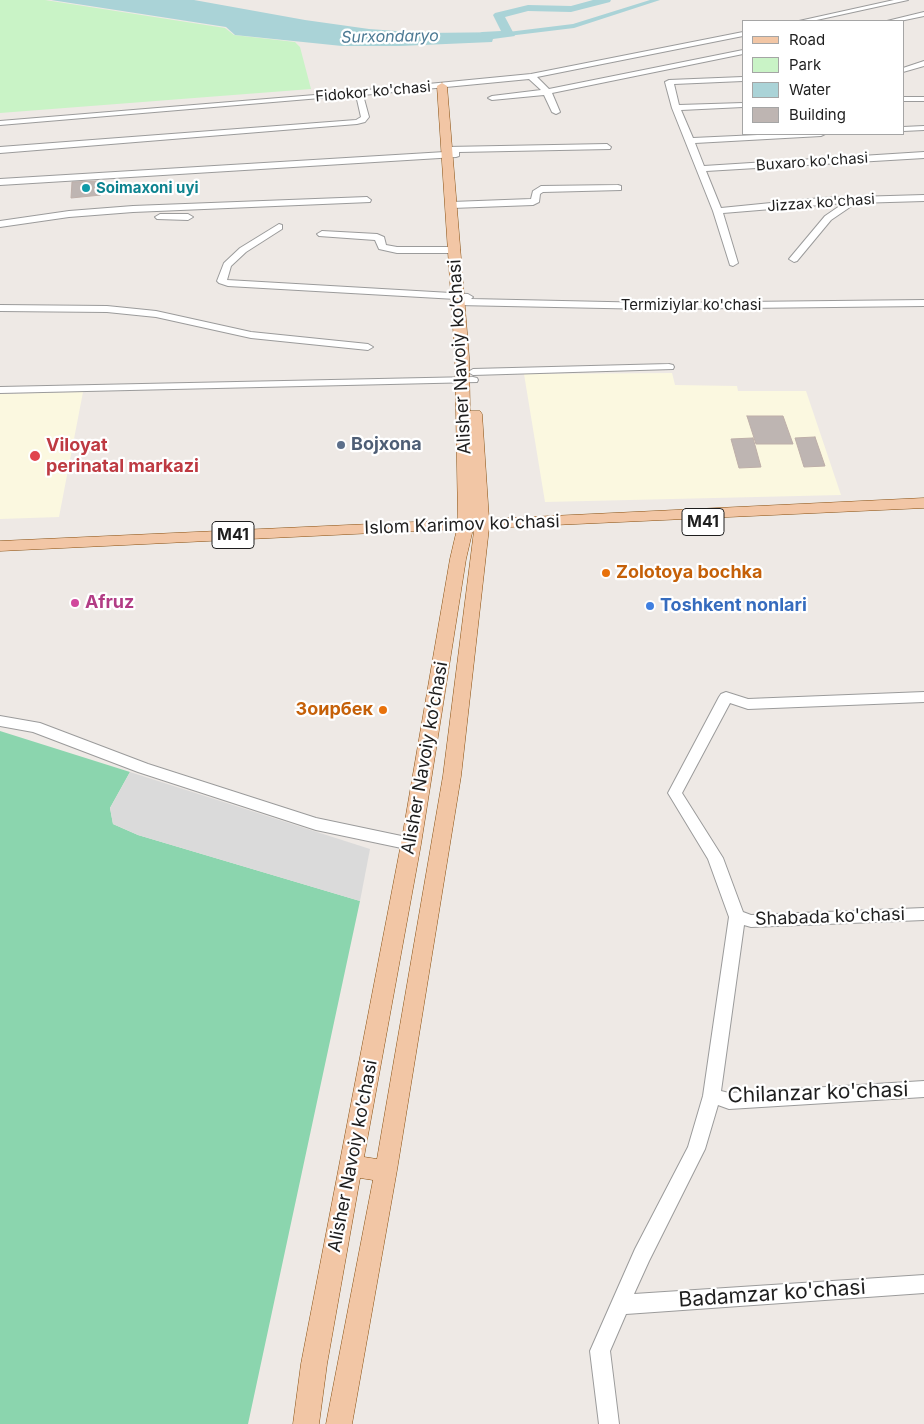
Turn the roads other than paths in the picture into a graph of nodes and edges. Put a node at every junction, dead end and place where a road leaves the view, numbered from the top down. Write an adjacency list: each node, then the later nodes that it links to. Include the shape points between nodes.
1 (904, 0): 3 (street)
2 (924, 14): 4 (street)
3 (808, 20)
4 (896, 20)
5 (742, 34): 6 (street, Fidokor ko'chasi)
6 (728, 37): 7 (street); 9 (street, Fidokor ko'chasi)
7 (742, 46)
8 (742, 52): 12 (street)
9 (628, 57): 12 (street); 13 (street, Fidokor ko'chasi)
10 (924, 63): 11 (street)
11 (904, 70)
12 (655, 71): 15 (street); 17 (street)
13 (532, 76): 16 (street, Fidokor ko'chasi); 17 (street)
14 (742, 79): 15 (street)
15 (669, 82): 23 (street)
16 (448, 85): 18 (street, Fidokor ko'chasi); 32 (main road, Alisher Navoiy ko’chasi)
17 (547, 92): 19 (street); 24 (street)
18 (359, 93): 25 (street, Fidokor ko'chasi); 31 (street, via 365,117 357,122)
19 (492, 98)
20 (904, 99): 21 (street)
21 (924, 99)
22 (742, 105): 23 (street)
23 (676, 108): 29 (street)
24 (556, 112)
25 (0, 123)
26 (924, 128): 27 (street)
27 (904, 130)
28 (802, 135): 29 (street)
29 (689, 141): 34 (street)
30 (607, 147): 32 (street)
31 (0, 150)
32 (451, 152): 35 (street); 40 (main road, Alisher Navoiy ko’chasi)
33 (924, 155): 34 (street, Buxaro ko'chasi)
34 (701, 169): 41 (street)
35 (0, 182)
36 (618, 188): 40 (street, via 541,190 536,192 534,202)
37 (924, 198): 39 (street, Jizzax ko'chasi)
38 (367, 200): 43 (street, via 133,209)
39 (854, 200): 41 (street, Jizzax ko'chasi); 48 (street, via 828,218)
40 (457, 205): 47 (main road, Alisher Navoiy ko’chasi); 50 (main road, Alisher Navoiy ko’chasi)
41 (718, 211): 49 (street)
42 (188, 217): 43 (street, via 118,217 38,226)
43 (18, 222): 44 (street)
44 (0, 224)
45 (279, 227): 50 (street, Termiziylar ko'chasi, via 243,250 227,265 222,281)
46 (322, 234): 47 (street, via 377,237 381,239 382,247 388,249)
47 (455, 250): 50 (main road, Alisher Navoiy ko’chasi)
48 (794, 259)
49 (733, 263)
50 (463, 299): 51 (street, Termiziylar ko'chasi, via 653,306); 55 (main road, Alisher Navoiy ko’chasi, via 462,357)
51 (924, 303)
52 (0, 308): 53 (street, via 107,309 156,314 251,335)
53 (368, 347)
54 (669, 367): 55 (street)
55 (469, 378): 56 (street); 59 (main road, Alisher Navoiy ko’chasi, via 466,474)
56 (0, 390)
57 (924, 503): 59 (main road, Islom Karimov ko'chasi / M41)
58 (924, 512): 59 (main road, Islom Karimov ko'chasi / M41)
59 (474, 528): 60 (main road, Islom Karimov ko'chasi / M41); 61 (main road, Islom Karimov ko'chasi / M41); 64 (main road, Alisher Navoiy ko’chasi, via 458,559); 65 (main road, Alisher Navoiy ko’chasi, via 452,776)
60 (0, 546)
61 (0, 553)
62 (924, 697): 67 (street, via 748,704 726,697 675,793 715,858)
63 (0, 721): 64 (street, via 36,728 143,768)
64 (409, 853): 65 (main road); 70 (main road, Alisher Navoiy ko’chasi)
65 (437, 865): 71 (main road, Alisher Navoiy ko’chasi)
66 (924, 914): 67 (street, Shabada ko'chasi, via 751,921)
67 (737, 917): 69 (street)
68 (924, 1089): 69 (street, Chilanzar ko'chasi, via 729,1101)
69 (712, 1096): 73 (street, via 696,1150)
70 (351, 1167): 71 (main road); 74 (main road, Alisher Navoiy ko’chasi)
71 (386, 1170): 75 (main road, Alisher Navoiy ko’chasi)
72 (924, 1284): 73 (street, Badamzar ko'chasi)
73 (620, 1305): 76 (street, via 600,1351)
74 (306, 1424)
75 (339, 1424)
76 (609, 1424)

